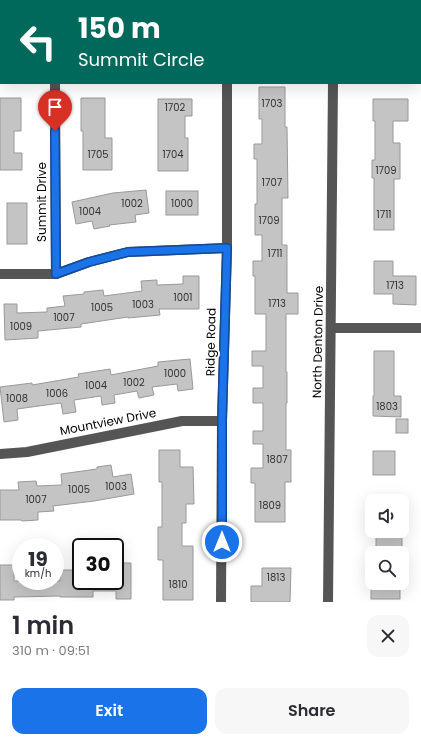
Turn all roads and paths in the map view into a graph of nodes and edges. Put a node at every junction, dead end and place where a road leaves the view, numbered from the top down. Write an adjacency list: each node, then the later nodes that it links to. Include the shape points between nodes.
1 (55, 84): 6 (street, Summit Drive)
2 (227, 84): 4 (street, Ridge Road)
3 (333, 84): 7 (street, North Denton Drive)
4 (227, 248): 6 (street, via 128,252); 9 (street, Ridge Road)
5 (0, 274): 6 (street)
6 (56, 274)
7 (331, 328): 8 (street); 12 (street, North Denton Drive)
8 (421, 328)
9 (222, 420): 10 (street, Mountview Drive, via 182,421 27,452); 11 (street, Ridge Road)
10 (0, 454)
11 (221, 602)
12 (328, 602)

